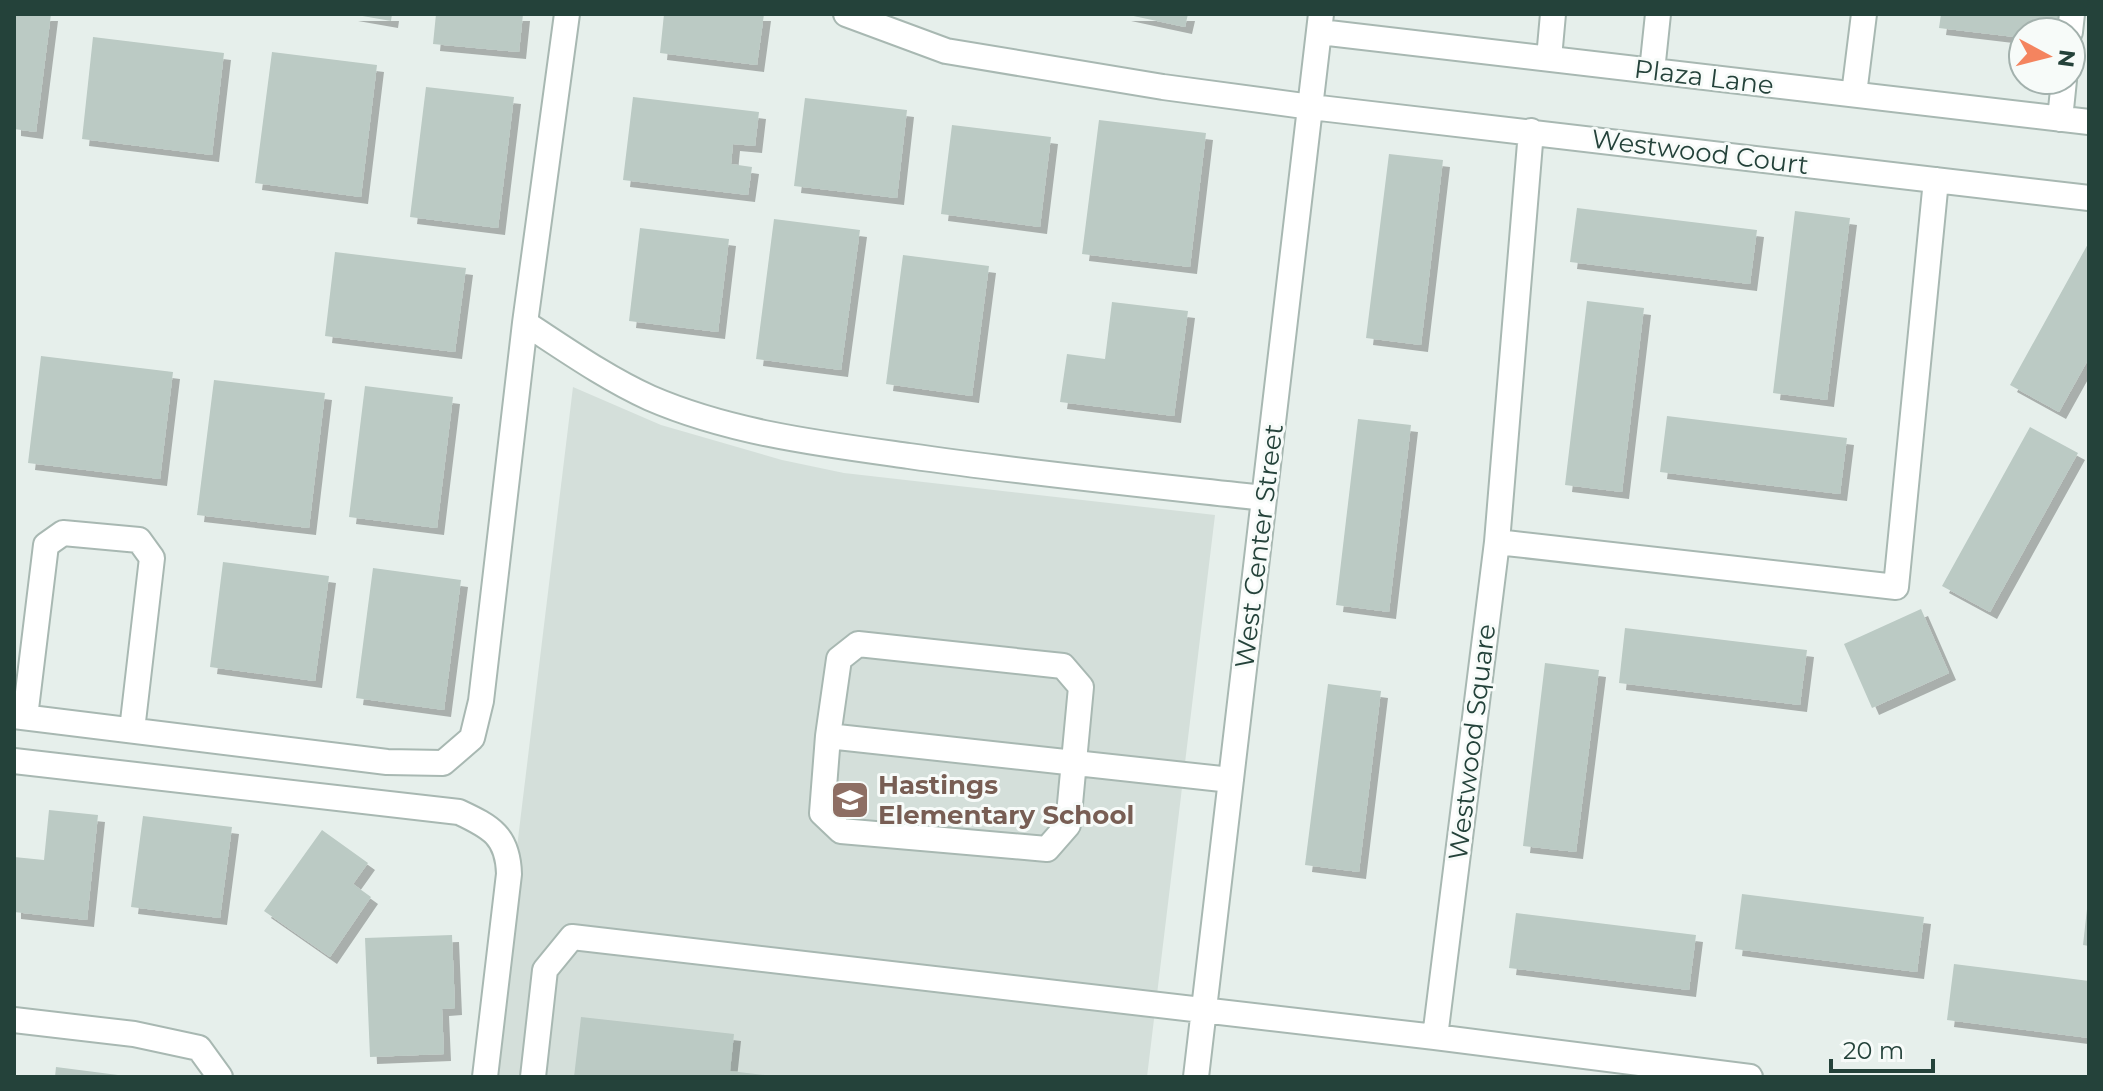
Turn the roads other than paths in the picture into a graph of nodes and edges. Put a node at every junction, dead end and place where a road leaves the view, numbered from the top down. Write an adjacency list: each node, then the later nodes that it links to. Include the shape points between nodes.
1 (567, 14): 17 (street)
2 (846, 14): 11 (street, Westwood Court, via 946,51)
3 (1553, 14): 7 (street)
4 (1658, 14): 8 (street)
5 (1864, 14): 9 (street)
6 (1320, 23): 7 (street, Plaza Lane); 11 (street, West Center Street)
7 (1549, 58): 8 (street, Plaza Lane)
8 (1652, 71): 9 (street, Plaza Lane)
9 (1854, 94): 12 (street, Plaza Lane)
10 (2062, 96): 12 (street)
11 (1311, 107): 14 (street, Westwood Court); 18 (street, West Center Street)
12 (2060, 119): 13 (street, Plaza Lane)
13 (2089, 122)
14 (1531, 131): 15 (street, Westwood Court); 19 (street, Westwood Square)
15 (1936, 180): 16 (street, Westwood Court); 19 (street, via 1896,587)
16 (2089, 198)
17 (525, 323): 18 (street, via 650,398 725,423 842,447 1035,474); 21 (street, via 481,701 472,738 443,763 387,762)
18 (1264, 498): 25 (street, West Center Street)
19 (1497, 542): 28 (street, Westwood Square)
20 (20, 716): 21 (street); 21 (street, via 46,545 63,533 139,540 152,558)
21 (132, 730)
22 (828, 736): 24 (street); 24 (street, via 822,813 841,831 1047,849 1068,825); 24 (street, via 839,659 858,644 1063,666 1081,687)
23 (14, 761): 30 (street, via 459,812 487,825 502,840 509,874)
24 (1075, 763): 25 (street)
25 (1231, 780): 26 (street, West Center Street)
26 (1204, 1009): 28 (street); 31 (street, via 572,937 545,970); 32 (street, West Center Street)
27 (14, 1020): 29 (street, via 134,1034 199,1048)
28 (1435, 1037): 33 (street)
29 (220, 1077)
30 (485, 1077)
31 (533, 1077)
32 (1196, 1077)
33 (1750, 1077)

